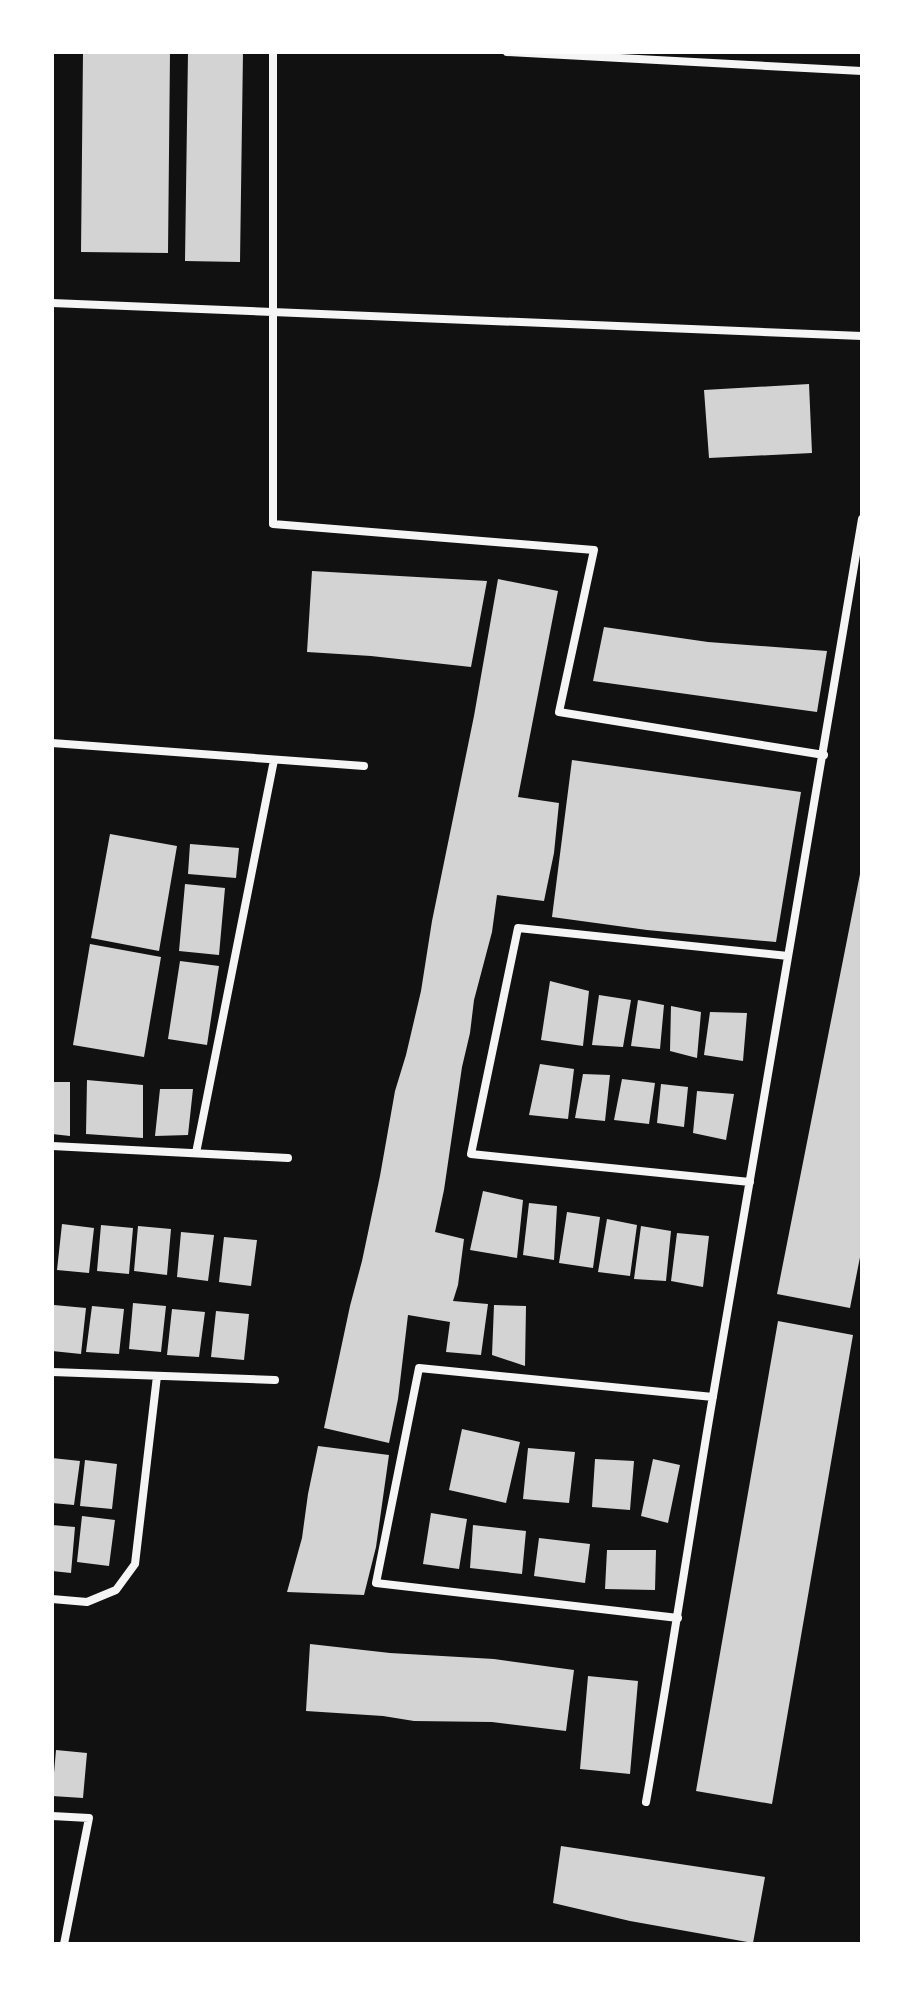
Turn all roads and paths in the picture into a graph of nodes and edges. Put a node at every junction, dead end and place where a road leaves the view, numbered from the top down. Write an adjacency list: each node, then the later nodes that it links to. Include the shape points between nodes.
1 (273, 52): 5 (street)
2 (507, 52): 3 (street)
3 (862, 71)
4 (52, 303): 5 (street)
5 (274, 311): 6 (street); 9 (street, via 273,524 594,550 559,712)
6 (862, 336)
7 (862, 519): 9 (street)
8 (52, 743): 10 (street)
9 (824, 755): 12 (street)
10 (274, 760): 11 (street); 14 (street)
11 (364, 766)
12 (788, 956): 16 (street); 16 (street, via 518,928 471,1154)
13 (52, 1146): 14 (street)
14 (196, 1153): 15 (street)
15 (288, 1158)
16 (750, 1182): 20 (street)
17 (52, 1372): 18 (street)
18 (157, 1376): 19 (street); 21 (street, via 135,1564 116,1590 87,1602)
19 (275, 1380)
20 (713, 1397): 22 (street); 22 (street, via 419,1368 376,1583)
21 (52, 1599)
22 (678, 1618): 23 (street)
23 (646, 1802)
24 (52, 1816): 25 (street, via 89,1818)
25 (64, 1944)

